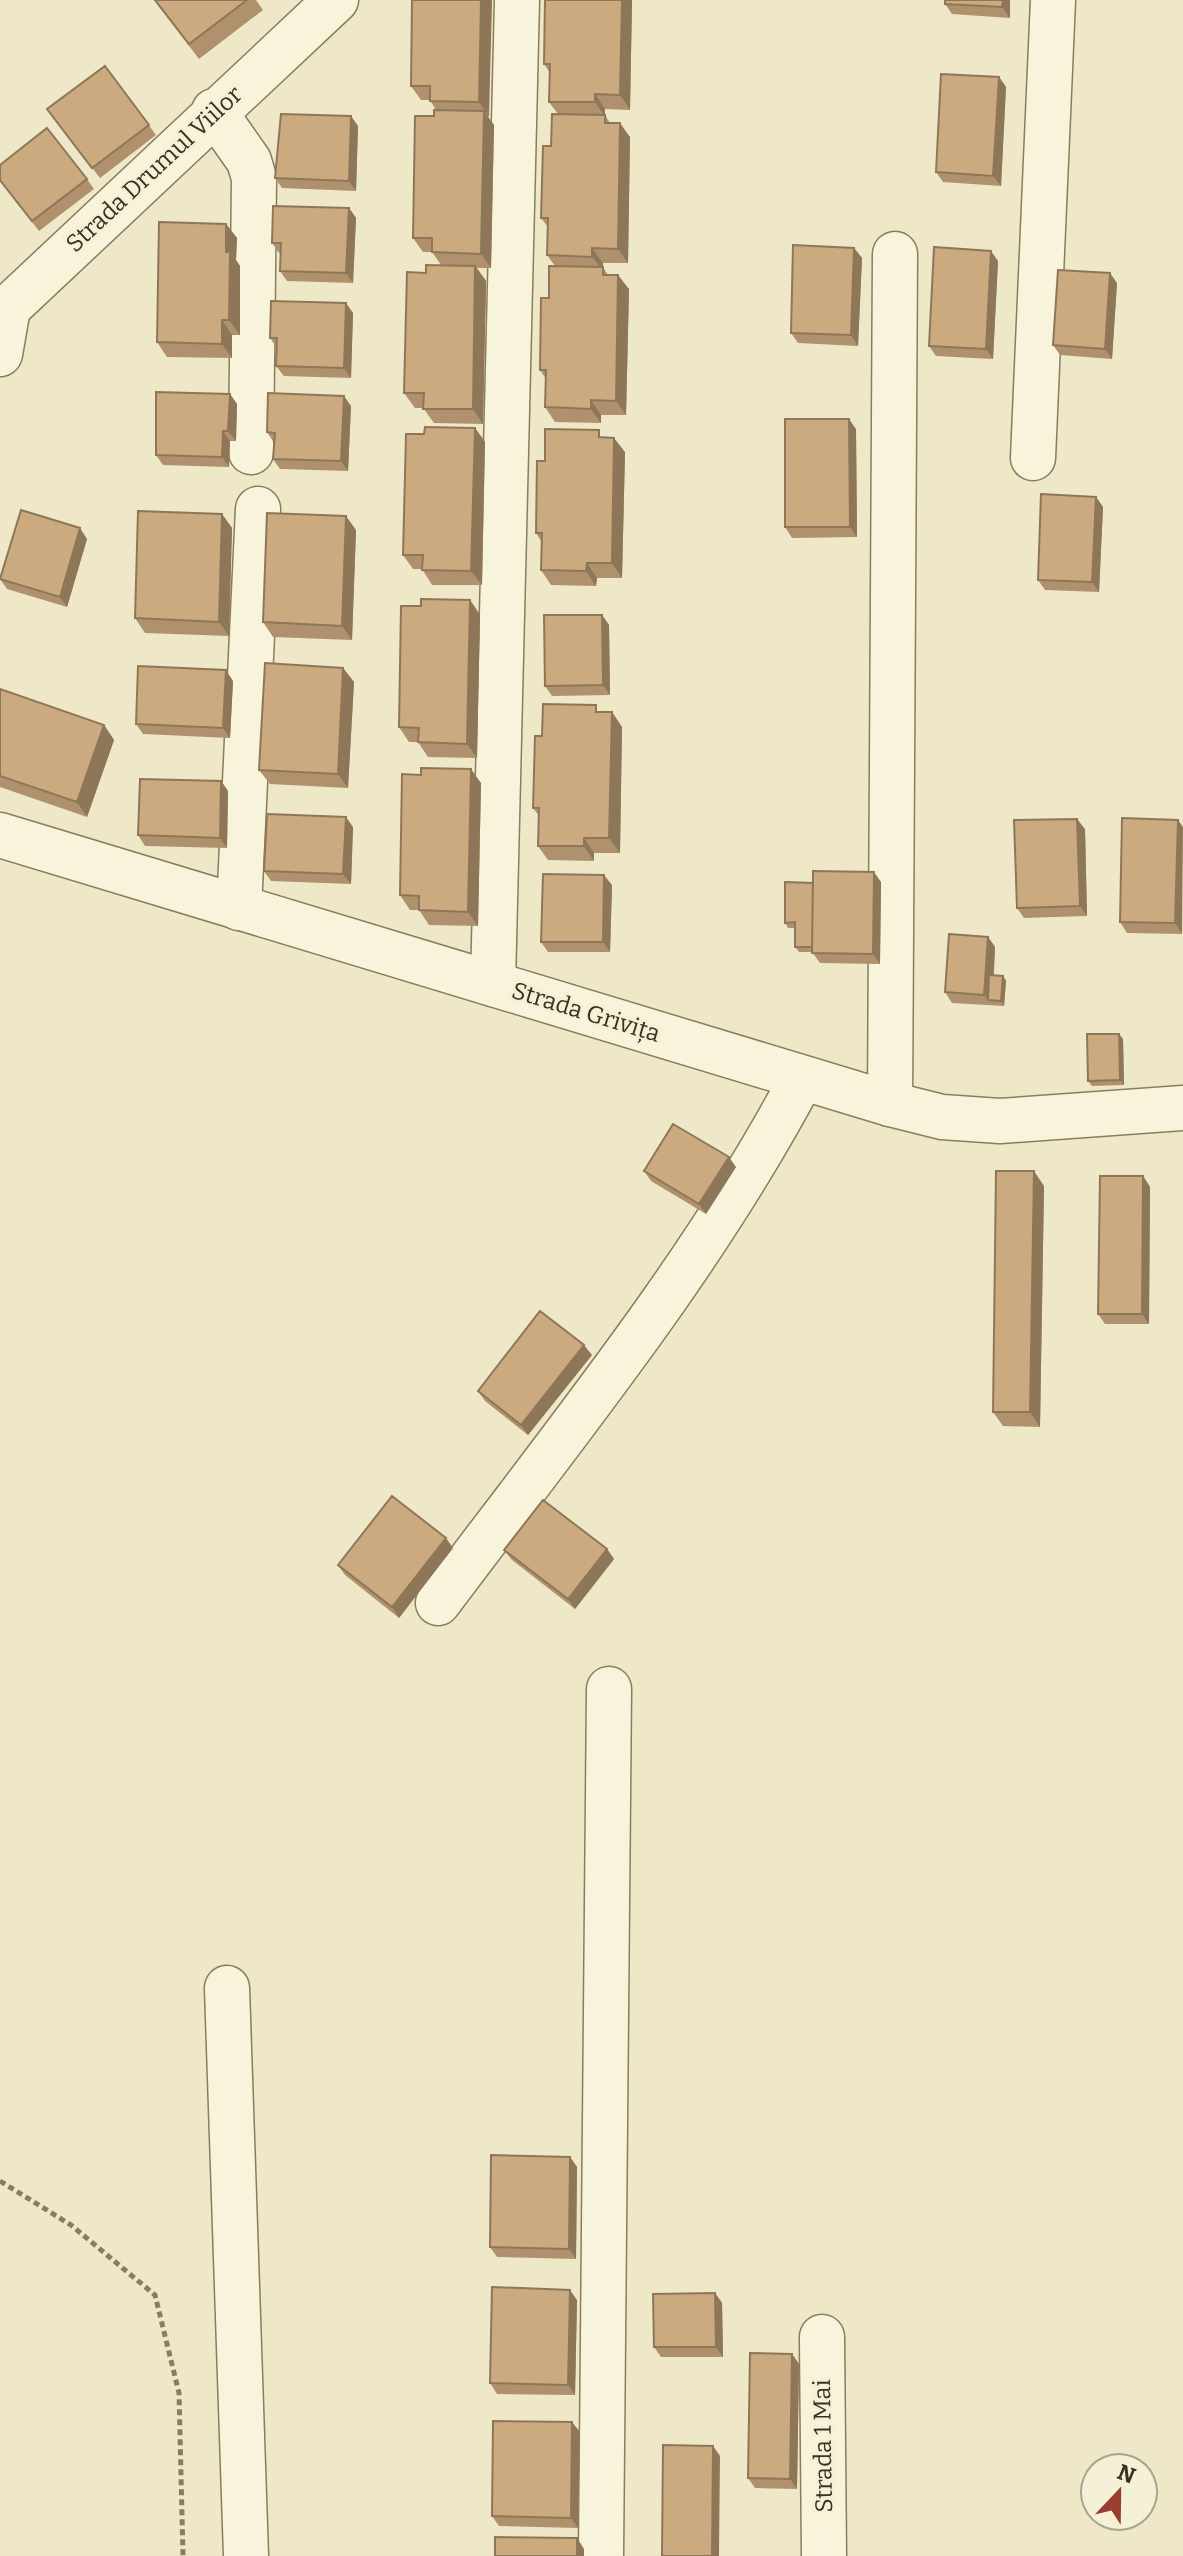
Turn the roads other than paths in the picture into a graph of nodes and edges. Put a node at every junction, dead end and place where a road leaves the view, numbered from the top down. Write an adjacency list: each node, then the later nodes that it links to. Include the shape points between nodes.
1 (517, 0): 13 (street)
2 (1053, 0): 9 (street)
3 (309, 9): 4 (street, Strada Drumul Viilor)
4 (214, 111): 6 (street, Strada Drumul Viilor); 8 (street, via 249,161 254,178)
5 (895, 254): 15 (street)
6 (4, 289): 7 (street, Strada Drumul Viilor)
7 (0, 354)
8 (251, 452)
9 (1033, 458)
10 (258, 509): 12 (street)
11 (0, 835): 12 (street, Strada Grivița)
12 (239, 908): 13 (street, Strada Grivița)
13 (493, 984): 14 (street, Strada Grivița)
14 (802, 1078): 15 (street, Strada Grivița); 17 (street, via 768,1143 679,1281)
15 (890, 1104): 16 (street, Strada Grivița, via 942,1117 1000,1121)
16 (1183, 1108)
17 (438, 1603)
18 (609, 1689): 22 (street)
19 (227, 1988): 21 (street)
20 (822, 2337): 23 (street, Strada 1 Mai)
21 (246, 2556)
22 (601, 2556)
23 (824, 2556)

